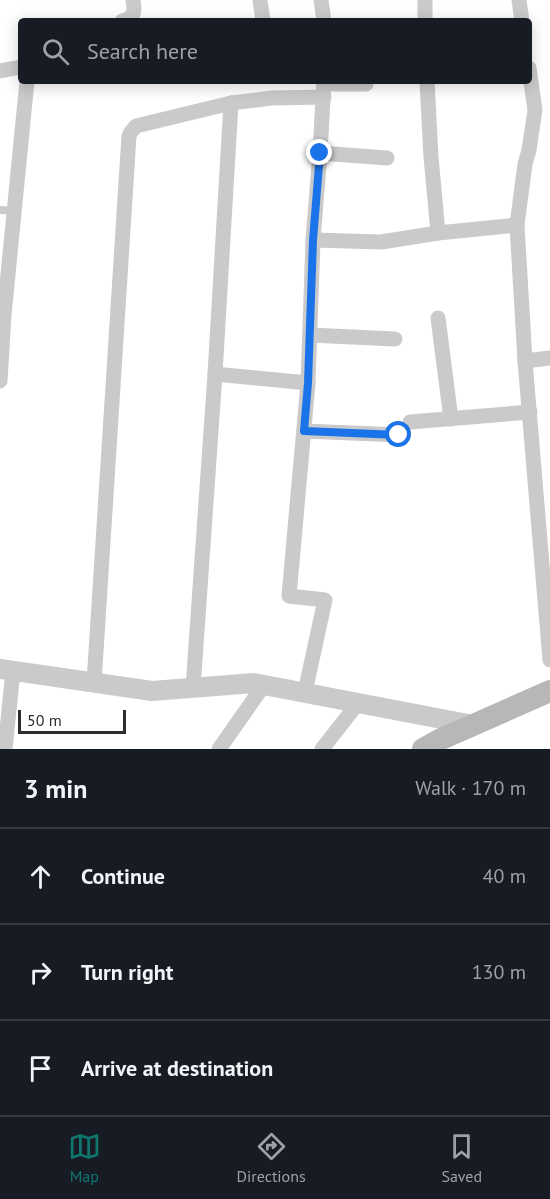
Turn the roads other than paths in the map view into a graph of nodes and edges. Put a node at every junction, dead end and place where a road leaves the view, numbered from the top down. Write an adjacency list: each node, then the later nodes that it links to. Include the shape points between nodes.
1 (134, 0): 6 (street, via 135,11)
2 (260, 0): 7 (street)
3 (321, 0): 8 (street)
4 (425, 0): 9 (street)
5 (519, 0): 10 (street)
6 (128, 18)
7 (263, 18)
8 (324, 18)
9 (425, 18)
10 (522, 18)
11 (18, 68): 12 (street)
12 (0, 71)
13 (532, 77): 19 (street)
14 (27, 84): 22 (street)
15 (366, 84): 17 (street)
16 (427, 84): 24 (street)
17 (324, 87): 18 (street); 20 (street)
18 (231, 103): 32 (street); 42 (street, via 136,126 129,136)
19 (543, 109): 23 (street, via 525,164)
20 (320, 153): 21 (street); 25 (street)
21 (387, 158)
22 (7, 210): 26 (street)
23 (517, 225): 24 (street); 31 (street)
24 (438, 233): 25 (street, via 381,242)
25 (313, 240): 28 (street)
26 (2, 315): 33 (street)
27 (438, 318): 36 (street)
28 (310, 335): 29 (street); 34 (street)
29 (395, 339)
30 (550, 358): 31 (street)
31 (525, 361): 35 (street)
32 (215, 374): 34 (street); 44 (street)
33 (0, 381)
34 (308, 383): 38 (street)
35 (530, 412): 36 (street); 40 (street)
36 (451, 419): 37 (street)
37 (410, 422)
38 (304, 431): 39 (street); 45 (street, via 289,596 325,600)
39 (399, 435)
40 (550, 660)
41 (7, 670): 42 (street); 48 (street)
42 (94, 683): 44 (street, via 152,691)
43 (264, 685): 44 (street); 45 (street); 51 (street)
44 (193, 687)
45 (305, 692): 47 (street)
46 (550, 692): 49 (main road)
47 (358, 703): 49 (street); 52 (street)
48 (4, 724): 50 (street)
49 (473, 724): 53 (main road)
50 (6, 749)
51 (219, 749)
52 (322, 749)
53 (423, 749)

